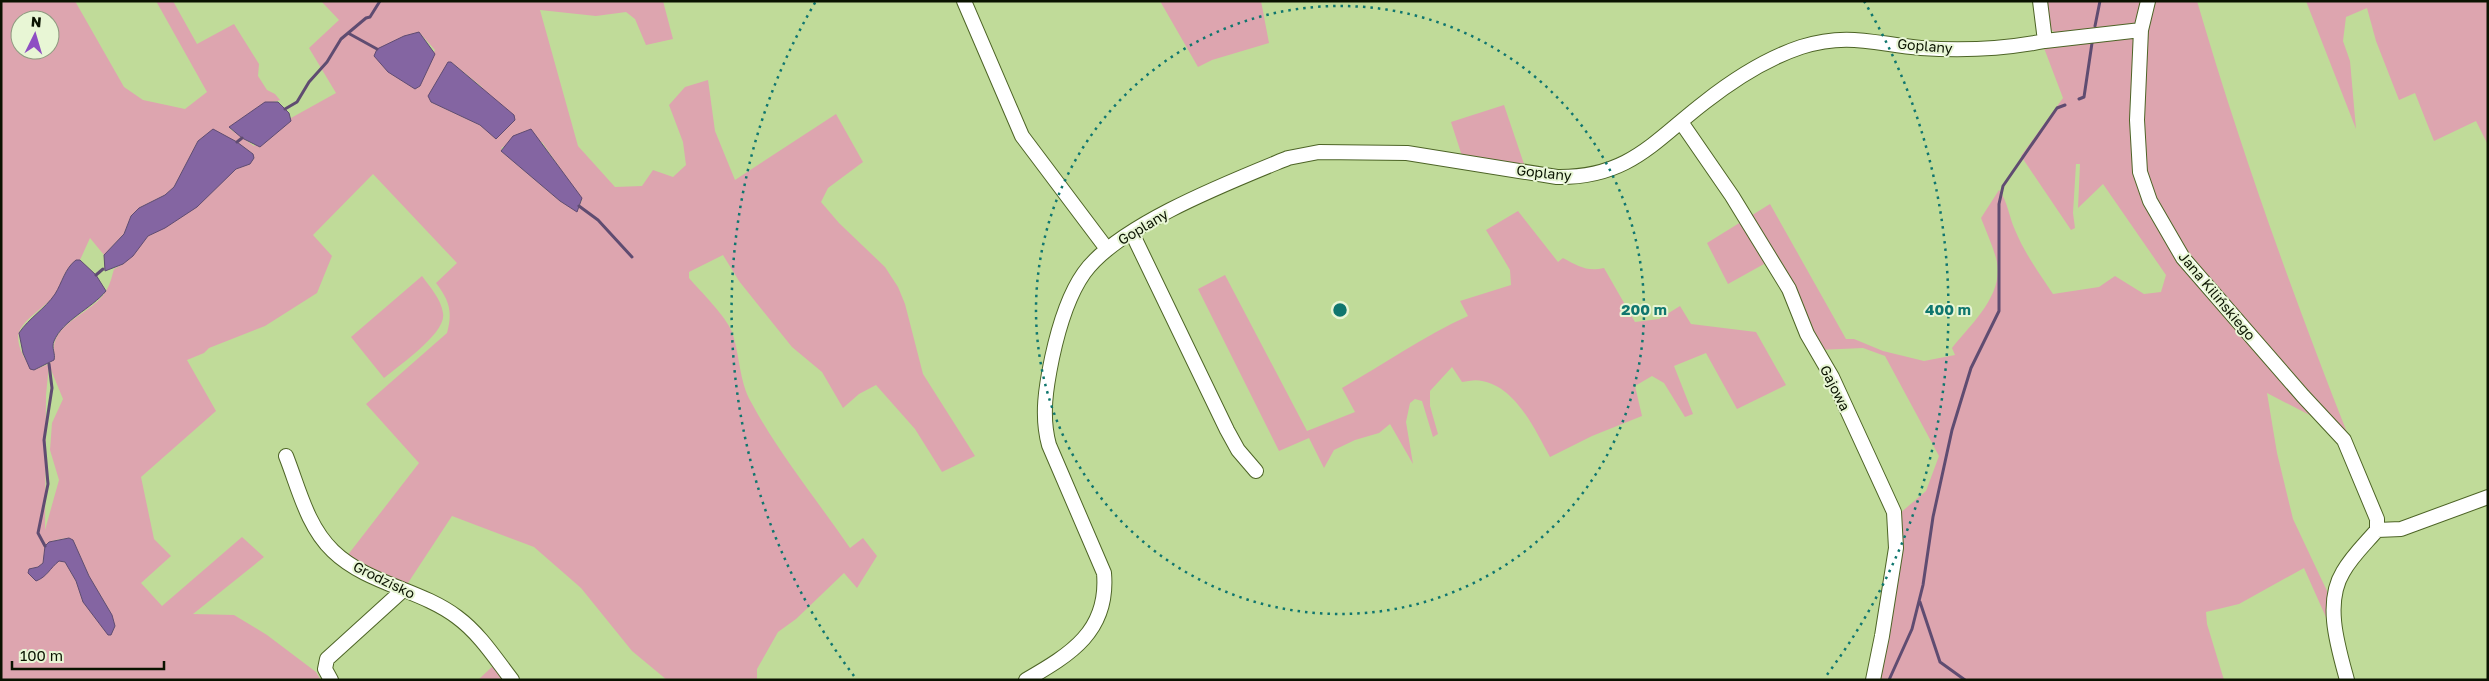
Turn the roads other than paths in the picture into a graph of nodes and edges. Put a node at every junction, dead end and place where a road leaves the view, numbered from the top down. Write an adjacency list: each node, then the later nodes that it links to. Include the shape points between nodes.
1 (964, 1): 8 (street, Goplany, via 1022,136)
2 (2040, 1): 5 (street)
3 (2148, 1): 4 (street, Jana Kilińskiego)
4 (2141, 30): 5 (street, Goplany); 12 (street, Jana Kilińskiego, via 2138,159 2150,200 2183,258 2344,440 2373,508)
5 (2046, 41): 6 (street, Goplany, via 1974,50 1920,48 1845,38 1826,40 1776,58 1731,83)
6 (1681, 122): 7 (street, Goplany, via 1651,148 1624,163 1582,176 1532,174 1407,153 1302,154 1203,194); 17 (street, Gajowa, via 1727,187 1789,288 1807,334 1832,377 1894,512 1896,548)
7 (1132, 233): 8 (street, Goplany); 10 (street, via 1227,430 1238,450)
8 (1106, 249): 16 (street, Goplany, via 1084,273 1072,295 1053,354 1044,430 1104,573 1106,591 1102,609 1079,646)
9 (286, 456): 13 (street, Grodzisko, via 309,517 333,552 349,564)
10 (1256, 471)
11 (2488, 498): 12 (street, via 2401,529)
12 (2378, 530): 18 (street, via 2343,572 2335,594 2336,637)
13 (403, 590): 14 (street, via 327,659 325,669); 15 (street, Grodzisko, via 457,617 476,634)
14 (331, 680)
15 (512, 680)
16 (1026, 680)
17 (1873, 680)
18 (2348, 680)

